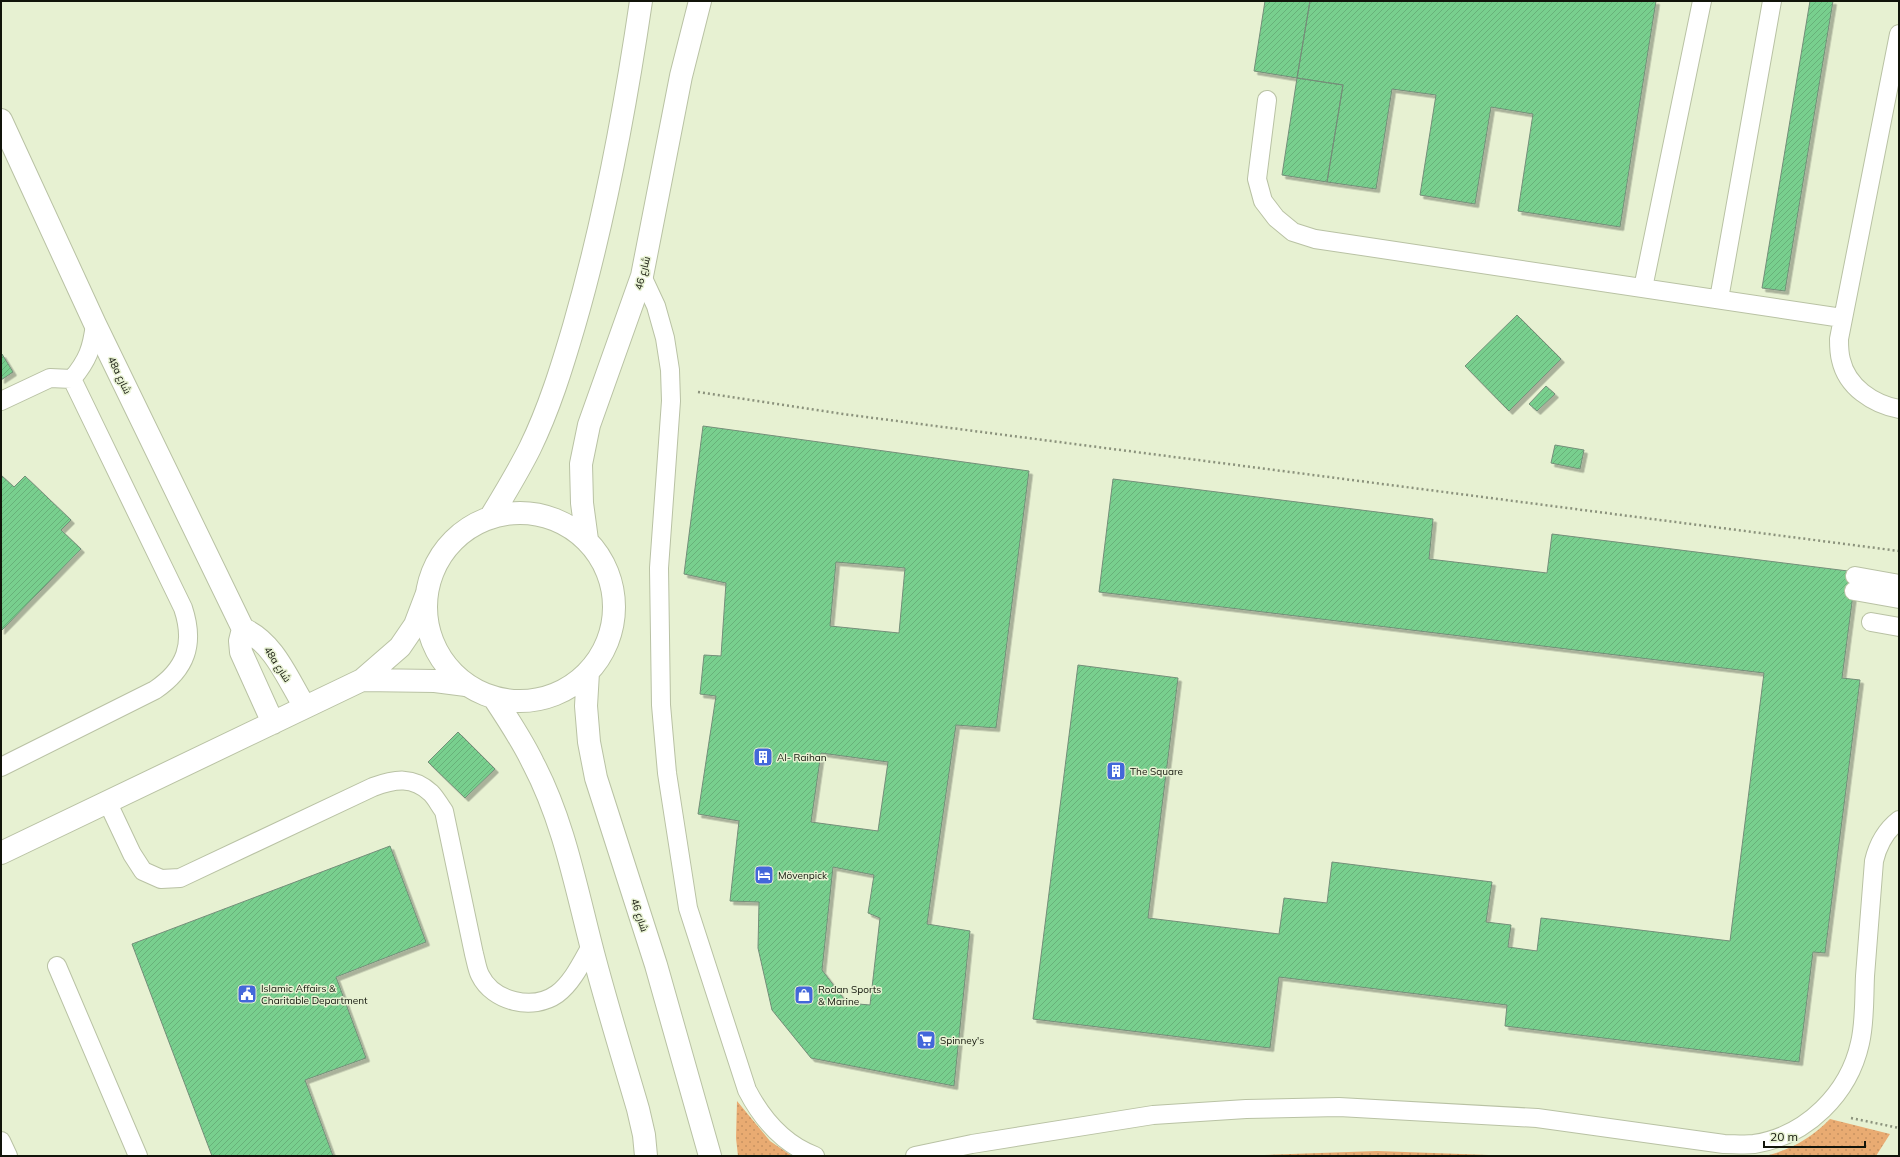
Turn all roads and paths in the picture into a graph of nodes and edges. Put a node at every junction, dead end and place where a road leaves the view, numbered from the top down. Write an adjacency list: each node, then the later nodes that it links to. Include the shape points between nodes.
1 (641, 1): 17 (street, via 615,158 592,266 561,370 531,447)
2 (700, 1): 8 (street, شارع 46, via 681,76)
3 (1702, 1): 9 (lane)
4 (1772, 1): 10 (lane)
5 (1899, 34): 11 (lane)
6 (1268, 100): 9 (lane, via 1256,179 1263,201 1276,218 1293,232 1314,239)
7 (1, 120): 12 (street, 48a شارع)
8 (642, 276): 18 (street, شارع 46, via 589,425 581,464 582,503); 45 (lane, via 656,306 670,370 671,401 659,568 661,705 667,773 688,908 747,1090 757,1110 772,1128 789,1142)
9 (1642, 288): 10 (lane)
10 (1719, 299): 11 (lane)
11 (1842, 318): 16 (lane, via 1838,339 1841,361 1851,382 1867,397)
12 (95, 324): 13 (lane, via 93,344 85,363); 25 (street, 48a شارع)
13 (72, 379): 15 (lane, via 50,378); 32 (lane, via 183,608 188,621 188,648 184,661 166,683)
14 (696, 392): 19 (path, via 843,414)
15 (1, 401)
16 (1899, 409)
17 (490, 518): 18 (street, via 516,513 542,515 566,525); 21 (street, via 466,530 447,548 433,570)
18 (587, 540): 26 (street, via 604,564 613,592 613,621 605,648)
19 (1899, 551)
20 (1899, 584): 22 (lane, via 1854,584)
21 (426, 596): 27 (street, via 415,625 400,647); 28 (street, via 426,621 434,646 447,667)
22 (1899, 600)
23 (1871, 622): 24 (lane)
24 (1899, 627)
25 (243, 629): 30 (street, 48a شارع, via 254,634 267,646); 31 (street, via 241,652)
26 (588, 672): 29 (street, via 572,686 554,695 514,701); 44 (street, شارع 46, via 586,706 596,778 656,965)
27 (362, 680): 28 (street, via 435,681); 30 (street)
28 (466, 685): 29 (street)
29 (494, 698): 36 (street, via 534,764 549,800 567,850)
30 (305, 707): 31 (street)
31 (272, 722): 33 (street)
32 (1, 768)
33 (107, 801): 35 (street); 36 (lane, via 132,854 143,871 161,879 180,878 373,787 393,780 414,782 432,793 444,811 474,954 480,975 494,992 514,1002 536,1002 557,994 572,977)
34 (1899, 820): 38 (lane, via 1886,832 1878,845 1874,861 1860,1042 1851,1072)
35 (1, 853)
36 (591, 946): 43 (street, via 639,1115)
37 (57, 966): 42 (lane)
38 (1822, 1111): 39 (path); 46 (lane, via 1803,1125 1781,1136 1755,1144 1724,1144 1538,1118 1339,1106 1246,1109 1153,1115 972,1144)
39 (1899, 1128)
40 (1, 1141): 41 (lane)
41 (8, 1156)
42 (138, 1156)
43 (646, 1156)
44 (710, 1156)
45 (815, 1156)
46 (915, 1156)

